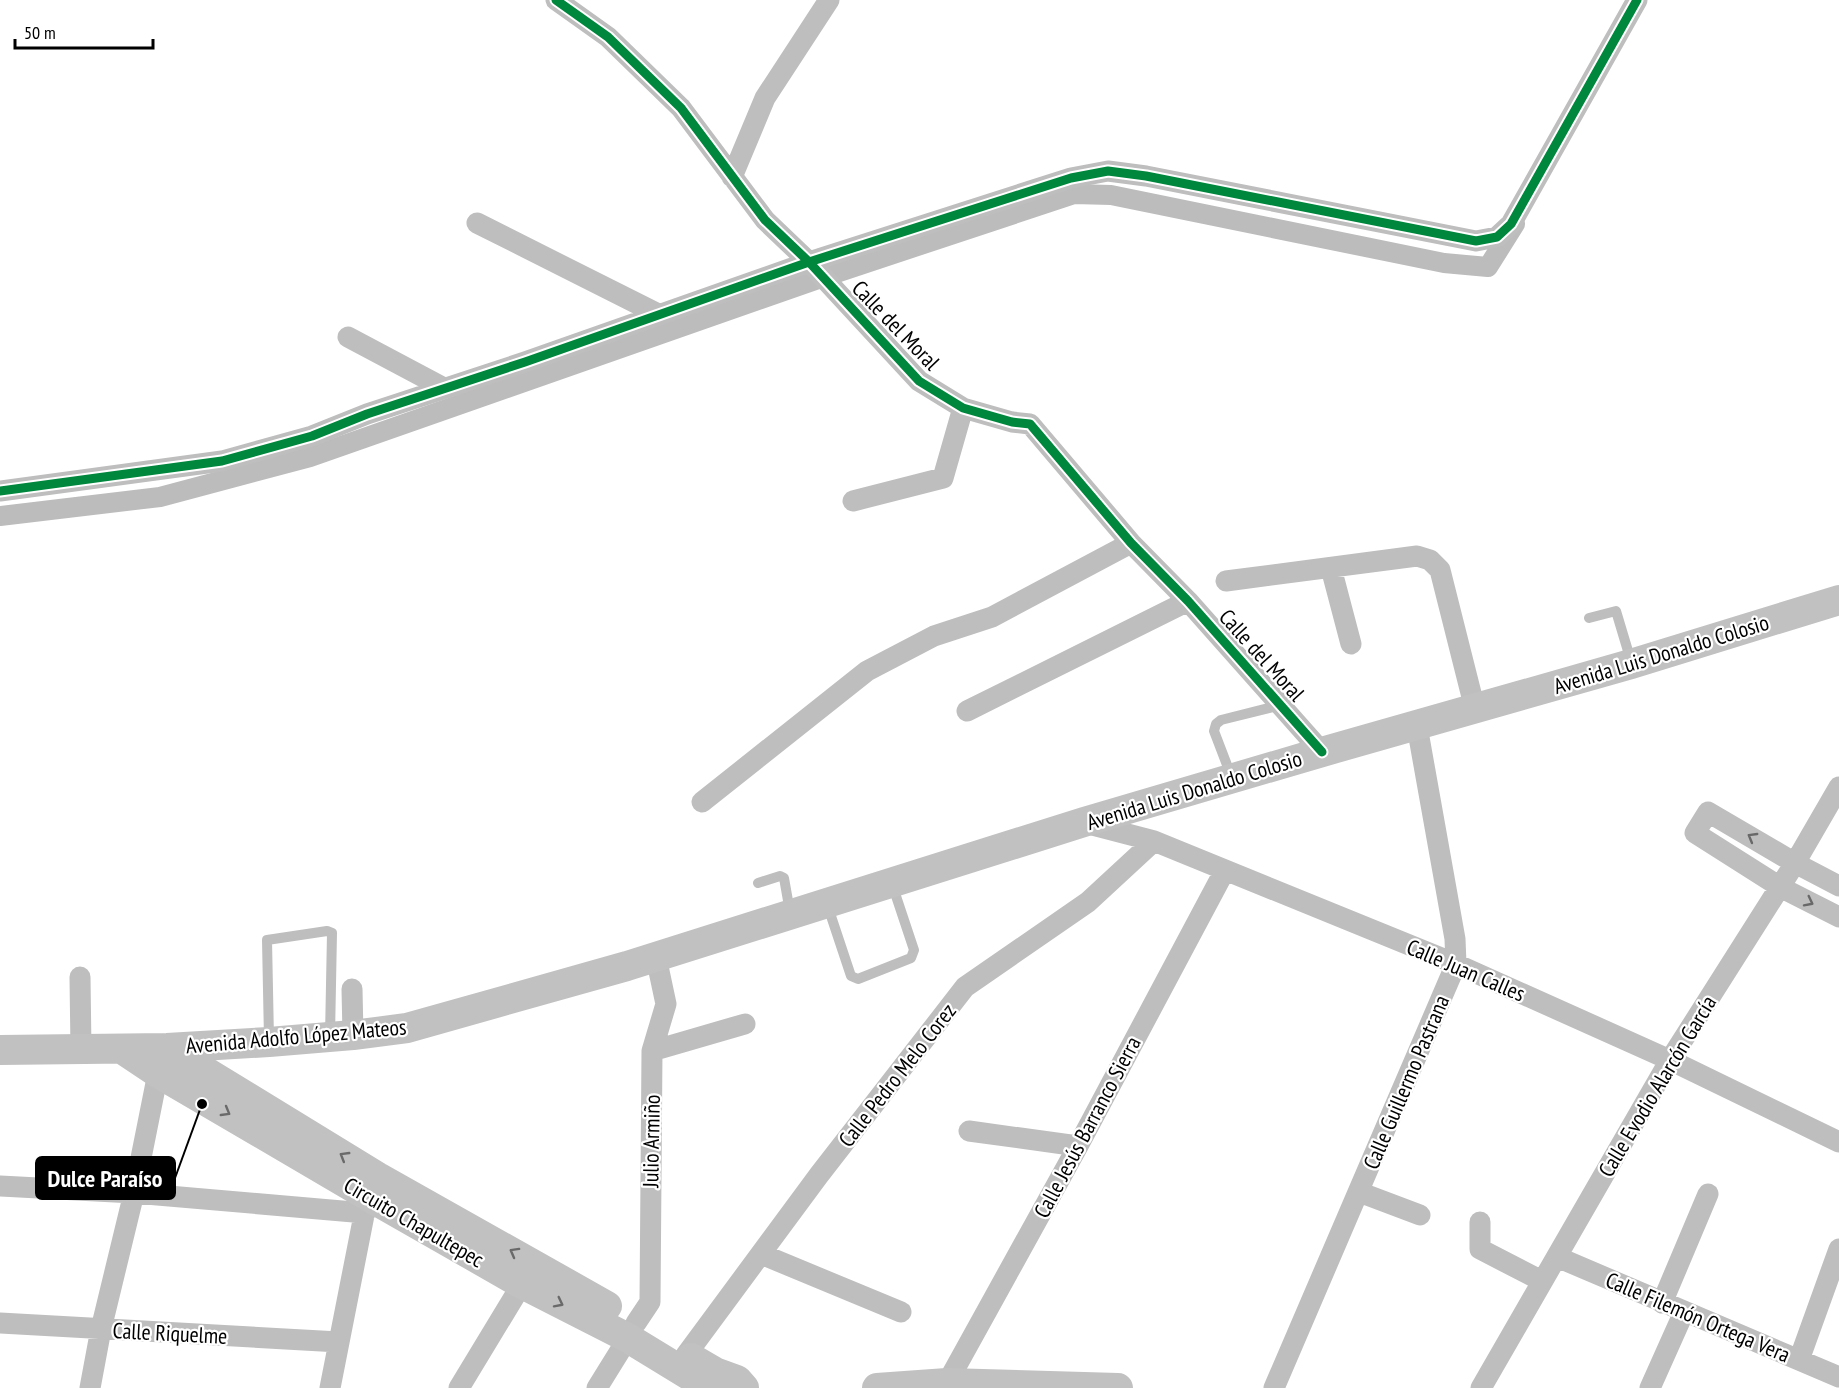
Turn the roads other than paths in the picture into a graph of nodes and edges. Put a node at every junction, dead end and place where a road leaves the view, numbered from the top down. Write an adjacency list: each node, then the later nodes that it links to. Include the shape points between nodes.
1 (556, 0): 4 (street, Calle del Moral, via 608,37 681,108)
2 (829, 0): 4 (street, via 765,98)
3 (1637, 0): 6 (street, via 1511,224 1497,237 1476,241 1108,171 1071,178)
4 (732, 177): 6 (street, Calle del Moral, via 765,219)
5 (477, 223): 7 (street)
6 (816, 270): 7 (street); 10 (street, Calle del Moral, via 919,381)
7 (660, 315): 9 (street)
8 (348, 337): 9 (street)
9 (444, 388): 11 (street, via 312,436 222,461)
10 (963, 408): 12 (street, via 943,478); 13 (street, Calle del Moral, via 1030,424)
11 (0, 491)
12 (853, 501)
13 (1136, 548): 16 (street, Calle del Moral); 28 (street, via 992,617 934,636 867,671)
14 (1331, 568): 15 (street); 19 (street); 22 (street, via 1417,556 1430,560 1440,570)
15 (1226, 581)
16 (1183, 596): 21 (street, Calle del Moral); 23 (street)
17 (1839, 600): 20 (main road, Avenida Luis Donaldo Colosio)
18 (1589, 618): 20 (lane, via 1616,611)
19 (1351, 644)
20 (1631, 664): 22 (main road, Avenida Luis Donaldo Colosio)
21 (1281, 705): 25 (street, Calle del Moral); 26 (lane, via 1216,724 1214,731)
22 (1475, 709): 24 (main road, Avenida Luis Donaldo Colosio)
23 (967, 711)
24 (1417, 726): 25 (main road, Avenida Luis Donaldo Colosio); 41 (street, Calle Guillermo Pastrana, via 1455,939)
25 (1322, 752): 26 (main road, Avenida Luis Donaldo Colosio)
26 (1232, 778): 29 (main road, Avenida Luis Donaldo Colosio)
27 (1839, 787): 31 (street, Calle Evodio Alarcón García)
28 (702, 802)
29 (1084, 822): 30 (street, Calle Juan Calles); 33 (main road, Avenida Luis Donaldo Colosio)
30 (1154, 841): 32 (street, Calle Juan Calles); 63 (street, Calle Pedro Melo Corez, via 1088,902 965,987)
31 (1795, 863): 35 (street); 36 (street, Calle Evodio Alarcón García); 36 (street, one-way to 36, via 1708,812 1695,833)
32 (1225, 870): 41 (street, Calle Juan Calles); 54 (street, Calle Jesús Barranco Sierra)
33 (891, 882): 37 (main road, Avenida Luis Donaldo Colosio); 37 (lane, via 913,954 858,978 851,976)
34 (758, 883): 38 (lane, via 784,878)
35 (1839, 886)
36 (1780, 887): 39 (street, one-way to 39); 51 (street, Calle Evodio Alarcón García)
37 (827, 904): 38 (main road, Avenida Luis Donaldo Colosio)
38 (791, 915): 40 (main road, Avenida Luis Donaldo Colosio)
39 (1839, 917)
40 (656, 957): 45 (main road, Avenida Adolfo López Mateos, via 407,1028); 49 (street, Julio Armiño, via 666,1004)
41 (1456, 964): 51 (street, Calle Juan Calles); 56 (street, Calle Guillermo Pastrana)
42 (80, 977): 48 (street)
43 (352, 989): 45 (street)
44 (745, 1024): 49 (street)
45 (342, 1036): 46 (main road, Avenida Adolfo López Mateos); 46 (lane, via 332,933 327,931 267,940)
46 (269, 1042): 50 (main road, Avenida Adolfo López Mateos)
47 (0, 1050): 48 (main road, Avenida Adolfo López Mateos)
48 (81, 1050): 50 (main road, Avenida Adolfo López Mateos, via 122,1049)
49 (652, 1051): 72 (street, Julio Armiño, via 650,1302)
50 (162, 1060): 57 (street); 59 (main road, Circuito Chapultepec, one-way to 59); 72 (main road, Circuito Chapultepec, one-way to 50, via 534,1263)
51 (1670, 1060): 53 (street, Calle Juan Calles); 64 (street, Calle Evodio Alarcón García)
52 (969, 1131): 54 (street)
53 (1839, 1142)
54 (1078, 1146): 77 (street, Calle Jesús Barranco Sierra)
55 (0, 1186): 57 (street)
56 (1359, 1192): 60 (street); 86 (street, Calle Guillermo Pastrana)
57 (134, 1193): 59 (street); 71 (street)
58 (1708, 1194): 67 (street)
59 (367, 1204): 66 (main road, Circuito Chapultepec); 73 (street)
60 (1420, 1215)
61 (1480, 1222): 65 (street, via 1480,1249)
62 (1839, 1249): 75 (street)
63 (761, 1254): 68 (street); 74 (street, Calle Pedro Melo Corez)
64 (1557, 1257): 65 (street, Calle Evodio Alarcón García); 67 (street, Calle Filemón Ortega Vera)
65 (1542, 1281): 87 (street, Calle Evodio Alarcón García)
66 (522, 1284): 72 (main road, Circuito Chapultepec, one-way to 72); 81 (street)
67 (1662, 1302): 69 (street, Calle Filemón Ortega Vera)
68 (901, 1312)
69 (1684, 1312): 75 (street, Calle Filemón Ortega Vera); 88 (street)
70 (0, 1323): 71 (street, Calle Riquelme)
71 (101, 1329): 73 (street, Calle Riquelme); 79 (street)
72 (632, 1331): 74 (main road, Circuito Chapultepec); 82 (street, Julio Armiño); 83 (main road, Circuito Chapultepec)
73 (339, 1342): 80 (street)
74 (686, 1355): 84 (main road, Circuito Chapultepec, via 737,1380)
75 (1798, 1360): 76 (street, Calle Filemón Ortega Vera)
76 (1839, 1377)
77 (947, 1383): 78 (main road); 85 (main road)
78 (1106, 1387)
79 (90, 1388)
80 (330, 1388)
81 (459, 1388)
82 (597, 1388)
83 (710, 1388)
84 (744, 1388)
85 (877, 1388)
86 (1274, 1388)
87 (1481, 1388)
88 (1650, 1388)

